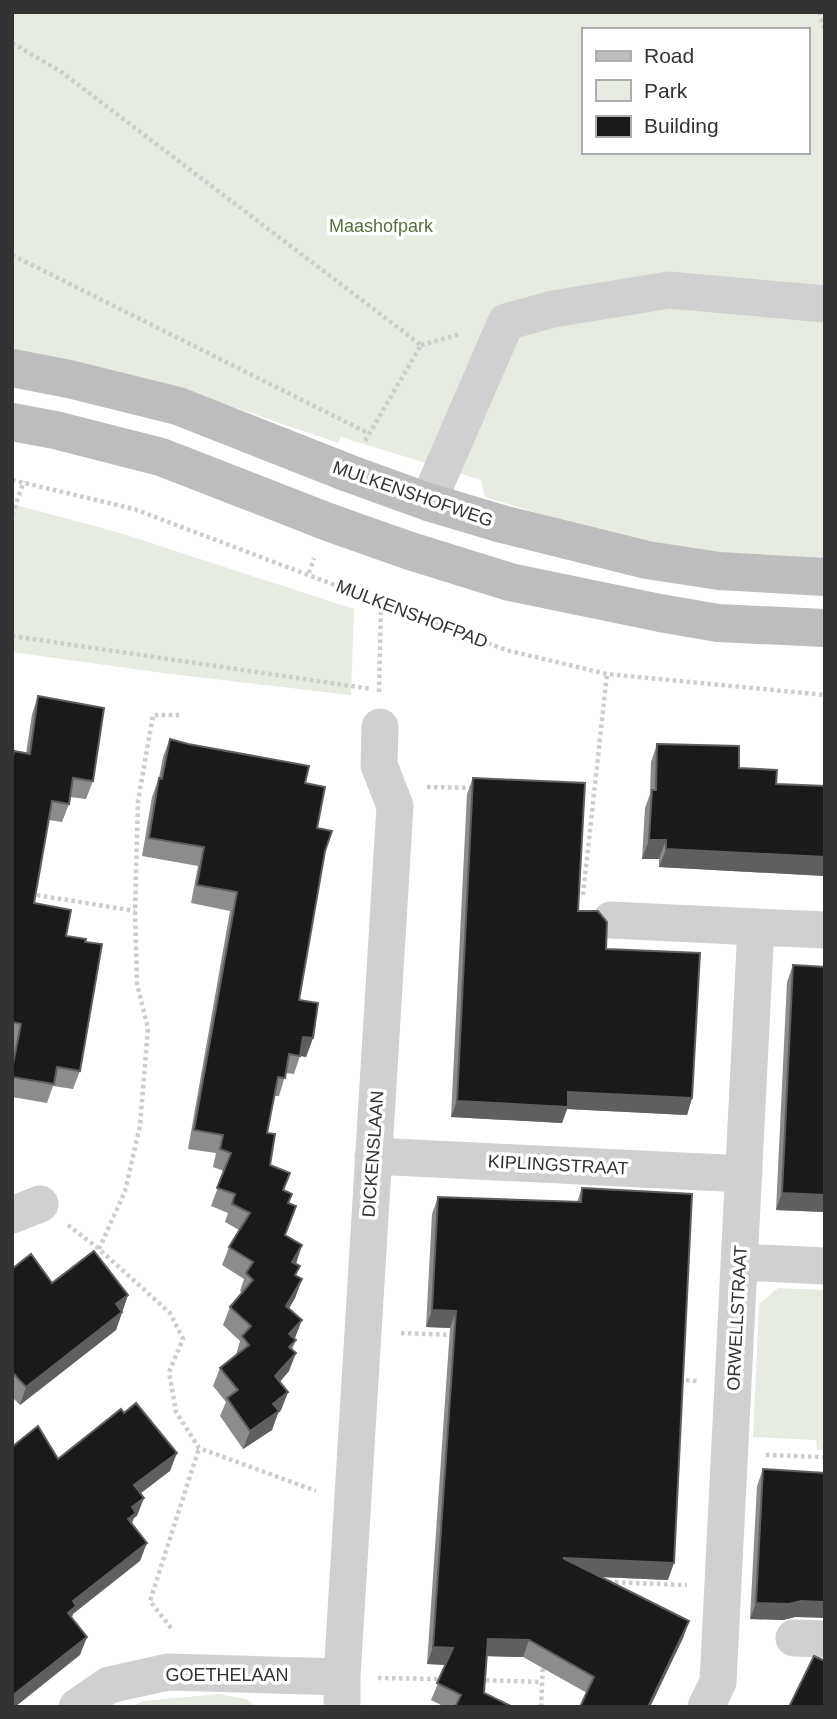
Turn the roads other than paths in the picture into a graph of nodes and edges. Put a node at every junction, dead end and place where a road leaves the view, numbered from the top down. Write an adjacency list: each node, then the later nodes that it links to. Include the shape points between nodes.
1 (825, 304): 4 (street, via 669,290 554,309 506,322)
2 (12, 368): 4 (street, MULKENSHOFWEG, via 178,406)
3 (12, 422): 5 (street, via 161,457)
4 (428, 502): 5 (street); 6 (street, MULKENSHOFWEG, via 647,560 719,571)
5 (410, 551): 7 (street, via 510,582 660,613 718,623)
6 (825, 578)
7 (825, 628)
8 (380, 727): 12 (street, DICKENSLAAN, via 379,765 395,806)
9 (611, 920): 10 (street)
10 (756, 927): 11 (street); 13 (street, ORWELLSTRAAT)
11 (825, 930)
12 (373, 1156): 13 (street, KIPLINGSTRAAT); 16 (street, DICKENSLAAN)
13 (744, 1174): 14 (street, ORWELLSTRAAT)
14 (739, 1262): 15 (street); 18 (street, ORWELLSTRAAT, via 719,1682)
15 (825, 1266)
16 (342, 1692): 17 (street, GOETHELAAN, via 168,1672 109,1685)
17 (77, 1707)
18 (706, 1707)

